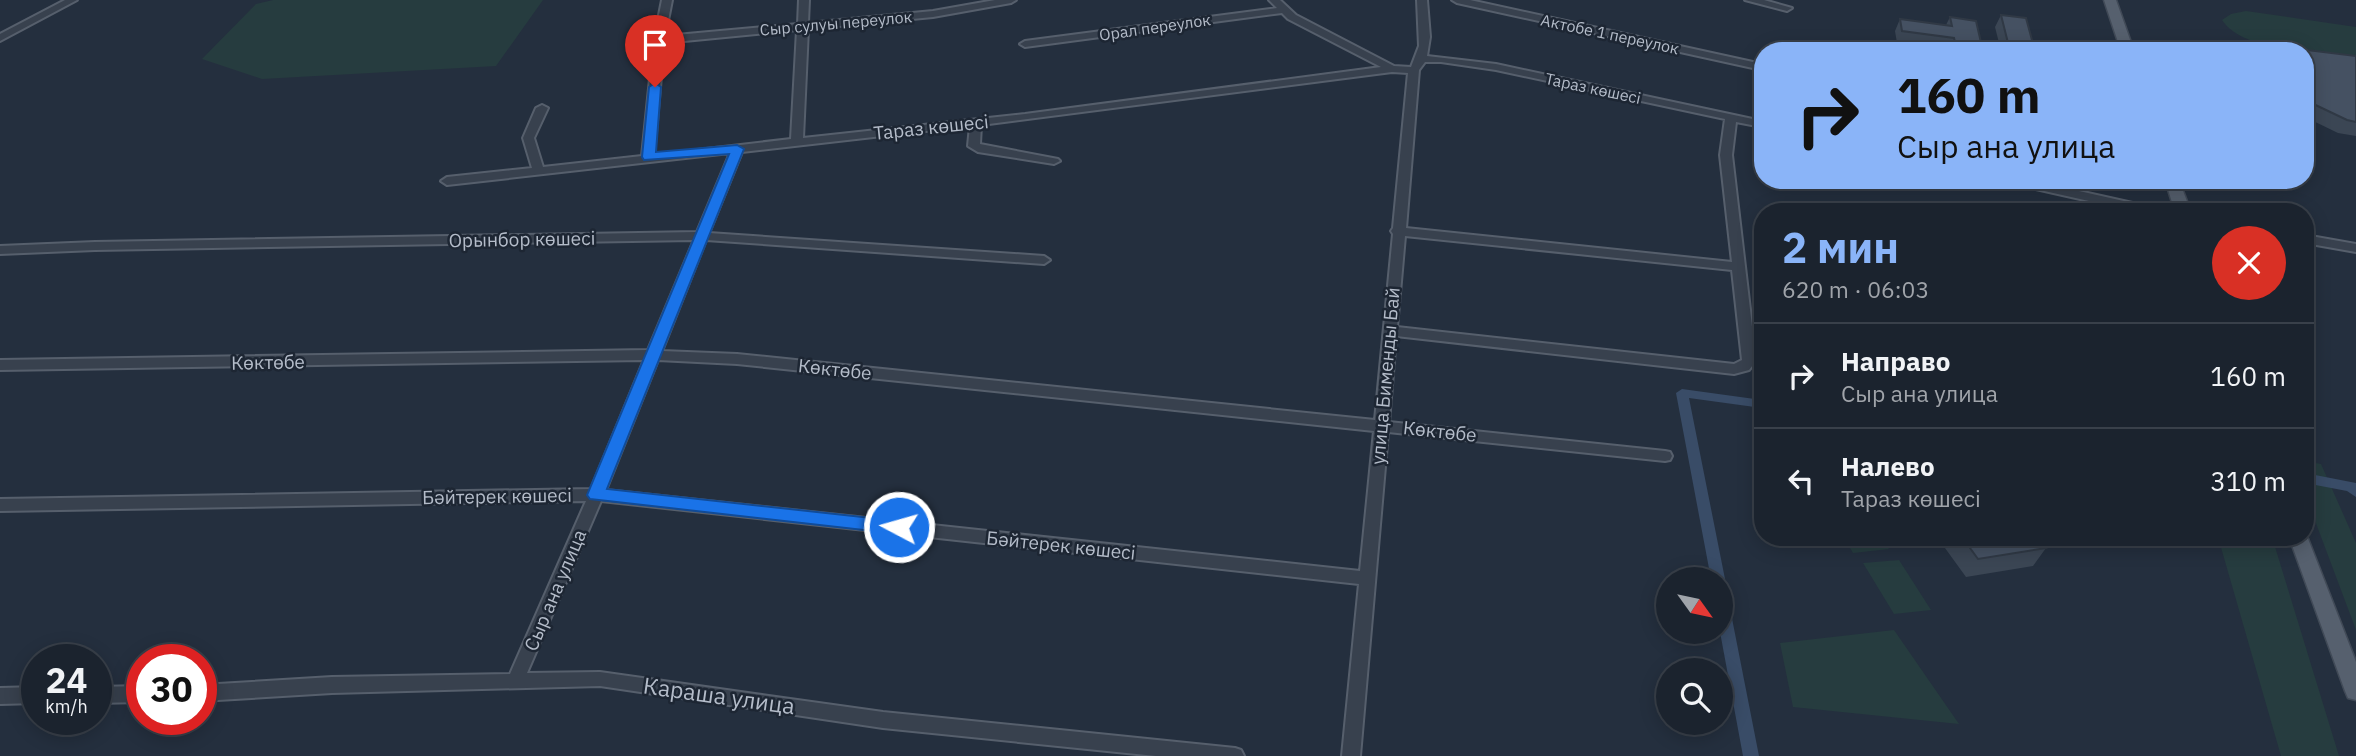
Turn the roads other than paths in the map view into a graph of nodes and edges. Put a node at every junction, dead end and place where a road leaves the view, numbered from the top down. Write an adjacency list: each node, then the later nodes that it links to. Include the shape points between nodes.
1 (72, 0): 15 (street)
2 (667, 0): 16 (street)
3 (804, 0): 14 (street)
4 (933, 0): 13 (street)
5 (1011, 0): 13 (street, Сыр сулуы переулок)
6 (1274, 0): 12 (street)
7 (1422, 0): 19 (street, улица Бименды Бай)
8 (1457, 0): 20 (street, Актобе 1 переулок)
9 (1750, 0): 11 (street)
10 (2110, 0): 17 (main road)
11 (1787, 8)
12 (1284, 10): 18 (street, Орал переулок); 21 (street)
13 (933, 14): 14 (street, Сыр сулуы переулок)
14 (804, 26): 16 (street, Сыр сулуы переулок); 26 (street)
15 (0, 38)
16 (659, 40): 28 (street)
17 (2125, 42)
18 (1025, 44)
19 (1418, 65): 21 (street, Тараз көшесі); 23 (street, Тараз көшесі, via 1441,59 1496,67); 34 (street, улица Бименды Бай)
20 (1754, 65)
21 (1392, 69): 24 (street, Тараз көшесі)
22 (542, 108): 30 (street, via 527,135)
23 (1731, 117): 25 (street, Тараз көшесі); 40 (street, via 1726,155)
24 (976, 122): 26 (street, Тараз көшесі); 29 (street, via 974,146)
25 (1754, 122)
26 (797, 142): 27 (street, Тараз көшесі)
27 (737, 149): 28 (street, Тараз көшесі); 35 (street, Сыр ана улица)
28 (649, 157): 30 (street, Тараз көшесі)
29 (1054, 161)
30 (539, 170): 31 (street, Тараз көшесі)
31 (447, 181)
32 (2053, 189): 33 (street)
33 (2115, 203)
34 (1397, 231): 40 (street); 41 (street, улица Бименды Бай)
35 (702, 236): 38 (street, Орынбор көшесі); 39 (street, Орынбор көшесі); 42 (street, Сыр ана улица)
36 (2314, 241): 37 (street)
37 (2356, 248)
38 (0, 250)
39 (1044, 260)
40 (1738, 267): 41 (street, via 1749,361 1734,369)
41 (1390, 331): 44 (street, улица Бименды Бай)
42 (651, 355): 43 (street, Көктөбе); 44 (street, Көктөбе, via 737,359); 46 (street, Сыр ана улица)
43 (0, 365)
44 (1380, 424): 45 (street, Көктөбе); 49 (street, улица Бименды Бай)
45 (1665, 456)
46 (596, 495): 47 (street, Бәйтерек көшесі); 49 (street, Бәйтерек көшесі); 50 (street, Сыр ана улица)
47 (0, 505)
48 (2302, 546): 51 (main road)
49 (1367, 578): 56 (street, улица Бименды Бай)
50 (515, 681): 52 (street, Караша улица); 55 (street, Караша улица, via 600,679 883,720)
51 (2356, 691)
52 (217, 692)
53 (21, 695): 54 (street)
54 (0, 696)
55 (1235, 756)
56 (1351, 756)

